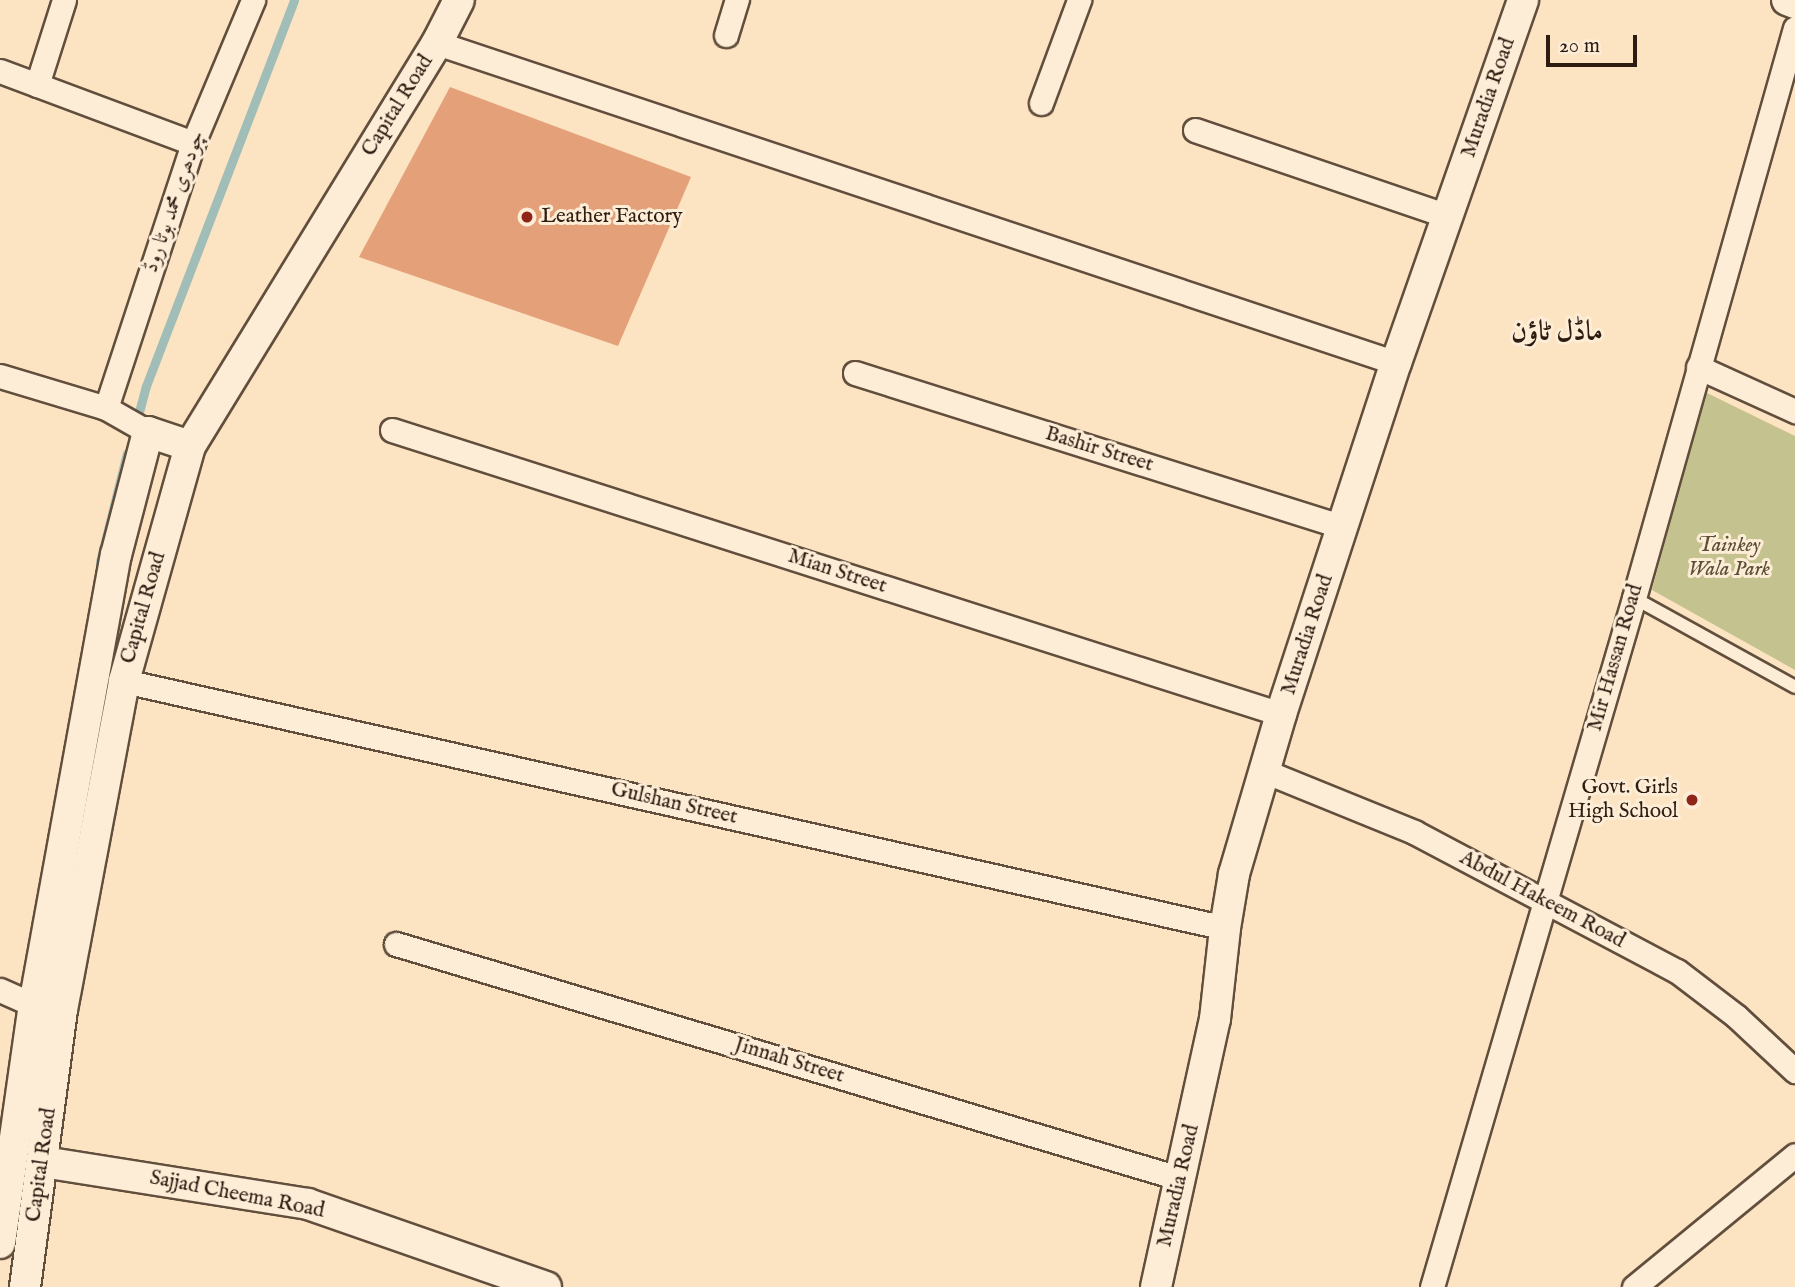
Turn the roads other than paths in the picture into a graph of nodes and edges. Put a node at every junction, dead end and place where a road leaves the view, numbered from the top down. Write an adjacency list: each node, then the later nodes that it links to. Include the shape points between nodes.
1 (64, 0): 13 (street)
2 (253, 0): 16 (street, چودھری محمد بوٹا روڈ)
3 (459, 0): 11 (street, Capital Road)
4 (737, 0): 10 (street)
5 (1079, 0): 14 (street)
6 (1523, 0): 17 (street, Muradia Road)
7 (1787, 0): 8 (street)
8 (1795, 3)
9 (1795, 28): 19 (street, Mir Hassan Road)
10 (726, 35)
11 (437, 43): 18 (street); 26 (street, Capital Road)
12 (0, 71): 13 (street)
13 (37, 85): 16 (street)
14 (1041, 103)
15 (1195, 130): 17 (street)
16 (193, 143): 22 (street, چودھری محمد بوٹا روڈ)
17 (1448, 216): 18 (street, Muradia Road)
18 (1396, 363): 27 (street, Muradia Road)
19 (1698, 367): 23 (street); 28 (street, Mir Hassan Road)
20 (855, 373): 27 (street, Bashir Street)
21 (0, 376): 22 (street)
22 (106, 408): 25 (street)
23 (1795, 411)
24 (392, 430): 31 (street, Mian Street)
25 (148, 432): 26 (street); 36 (street, via 116,555)
26 (190, 446): 29 (street, Capital Road)
27 (1343, 527): 31 (street, Muradia Road)
28 (1633, 598): 30 (lane); 33 (street, Mir Hassan Road)
29 (124, 681): 34 (street, Gulshan Street); 36 (street, Capital Road)
30 (1795, 687)
31 (1282, 714): 32 (street, Muradia Road)
32 (1264, 771): 33 (street, Abdul Hakeem Road, via 1414,832); 34 (street, Muradia Road, via 1234,874)
33 (1545, 900): 37 (street, Abdul Hakeem Road, via 1677,971 1736,1016); 45 (street, Mir Hassan Road)
34 (1225, 928): 40 (street, Muradia Road, via 1215,1019)
35 (396, 944): 40 (street, Jinnah Street)
36 (28, 1002): 39 (street, Capital Road); 41 (street)
37 (1795, 1071)
38 (1795, 1155): 46 (street)
39 (43, 1162): 42 (street, Capital Road); 43 (street, Sajjad Cheema Road, via 308,1204)
40 (1182, 1179): 44 (street, Muradia Road)
41 (0, 1244)
42 (25, 1287)
43 (546, 1287)
44 (1156, 1287)
45 (1432, 1287)
46 (1634, 1287)

